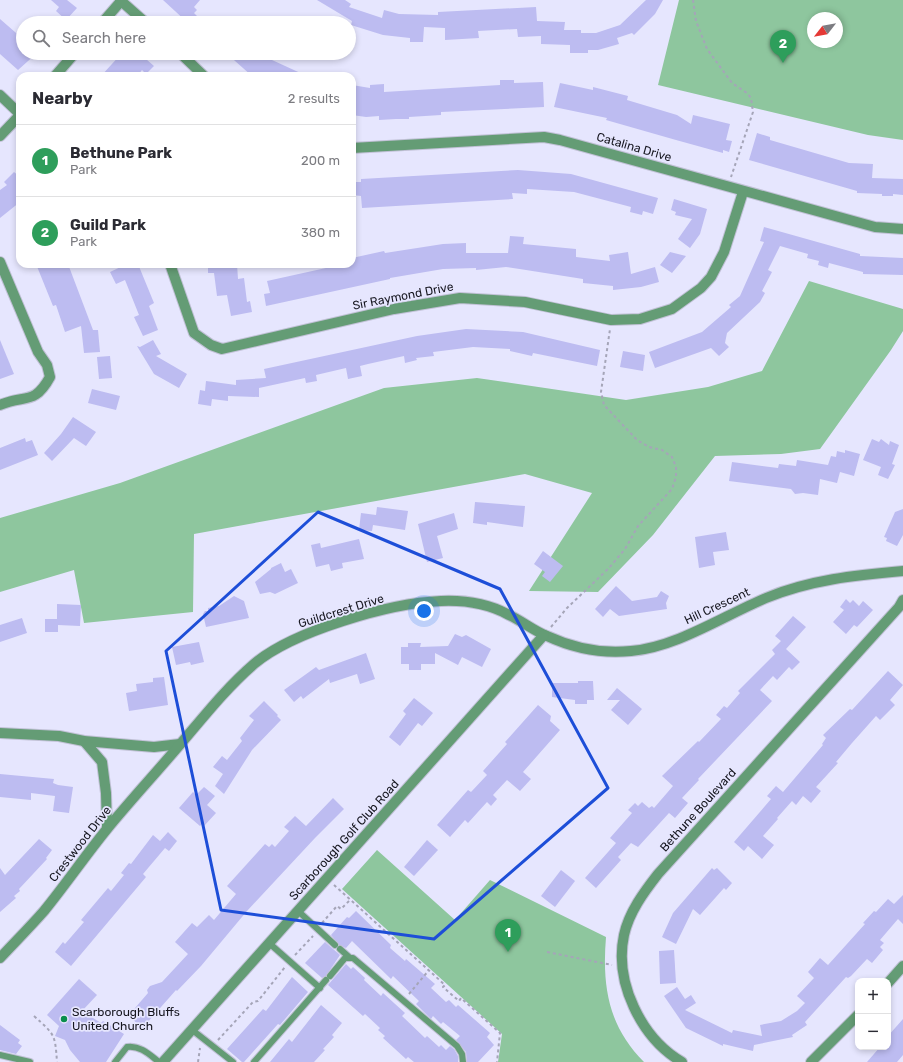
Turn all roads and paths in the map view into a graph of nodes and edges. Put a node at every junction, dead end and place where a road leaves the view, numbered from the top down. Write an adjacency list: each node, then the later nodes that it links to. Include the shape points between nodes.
1 (121, 0): 3 (street); 4 (street)
2 (693, 0): 14 (path, via 696,21 707,49 732,83 751,98 753,112)
3 (108, 16)
4 (138, 16)
5 (69, 60): 7 (street)
6 (187, 60): 8 (street)
7 (58, 72)
8 (200, 72)
9 (0, 95): 10 (street)
10 (16, 111)
11 (16, 119): 12 (street)
12 (0, 136)
13 (356, 148): 14 (street, Catalina Drive, via 544,137)
14 (727, 187): 15 (street, Catalina Drive)
15 (743, 192): 16 (street, Catalina Drive, via 875,227); 19 (street, Sir Raymond Drive, via 719,264 701,288 672,309 640,319)
16 (903, 229)
17 (0, 262): 20 (street, via 38,352 47,365 50,377 39,393 30,398)
18 (171, 268): 19 (street, Sir Raymond Drive, via 194,333 222,349 394,309 460,298 525,302)
19 (611, 320): 23 (path, via 602,392 604,405 637,440 672,457 676,477 672,489 638,526 625,549)
20 (0, 405)
21 (903, 571): 23 (street, Hill Crescent, via 828,579 797,587 737,610 675,640 645,650 589,650)
22 (903, 600): 36 (street, Bethune Boulevard, via 658,874 634,909 624,935)
23 (544, 635): 26 (street, Guildcrest Drive, via 505,612 481,604 459,601 422,602 364,615 290,642 255,664 213,704); 28 (street, Scarborough Golf Club Road)
24 (0, 733): 25 (street, via 59,736)
25 (84, 741): 26 (street, via 154,747); 27 (street, via 102,762)
26 (180, 744): 27 (street, Crestwood Drive)
27 (107, 828): 33 (street, Crestwood Drive, via 44,911)
28 (327, 878): 29 (street, Scarborough Golf Club Road); 37 (path)
29 (298, 911): 30 (street, Scarborough Golf Club Road); 32 (lane)
30 (269, 943): 34 (lane); 43 (street, Scarborough Golf Club Road)
31 (547, 952): 36 (path)
32 (349, 957): 39 (lane); 40 (lane)
33 (0, 958)
34 (289, 961): 39 (lane); 45 (path, via 258,1001 253,1002)
35 (903, 966): 38 (street)
36 (623, 967): 57 (street, Bethune Boulevard, via 624,981 639,1017 668,1054)
37 (429, 970): 40 (path); 56 (path, via 445,985 442,987 459,1001 462,998 500,1033)
38 (891, 979)
39 (320, 988): 54 (lane)
40 (403, 1001): 55 (lane, via 460,1049)
41 (34, 1016): 48 (path, via 55,1038)
42 (855, 1019): 58 (street)
43 (191, 1029): 44 (lane); 51 (street, Scarborough Golf Club Road)
44 (208, 1041): 45 (lane); 52 (path, via 199,1048)
45 (214, 1046): 53 (lane)
46 (0, 1055): 47 (lane)
47 (30, 1062)
48 (57, 1062)
49 (115, 1062): 50 (lane, via 127,1047 134,1046)
50 (159, 1062)
51 (163, 1062)
52 (198, 1062)
53 (233, 1062)
54 (254, 1062)
55 (462, 1062)
56 (497, 1062)
57 (682, 1062)
58 (810, 1062)

